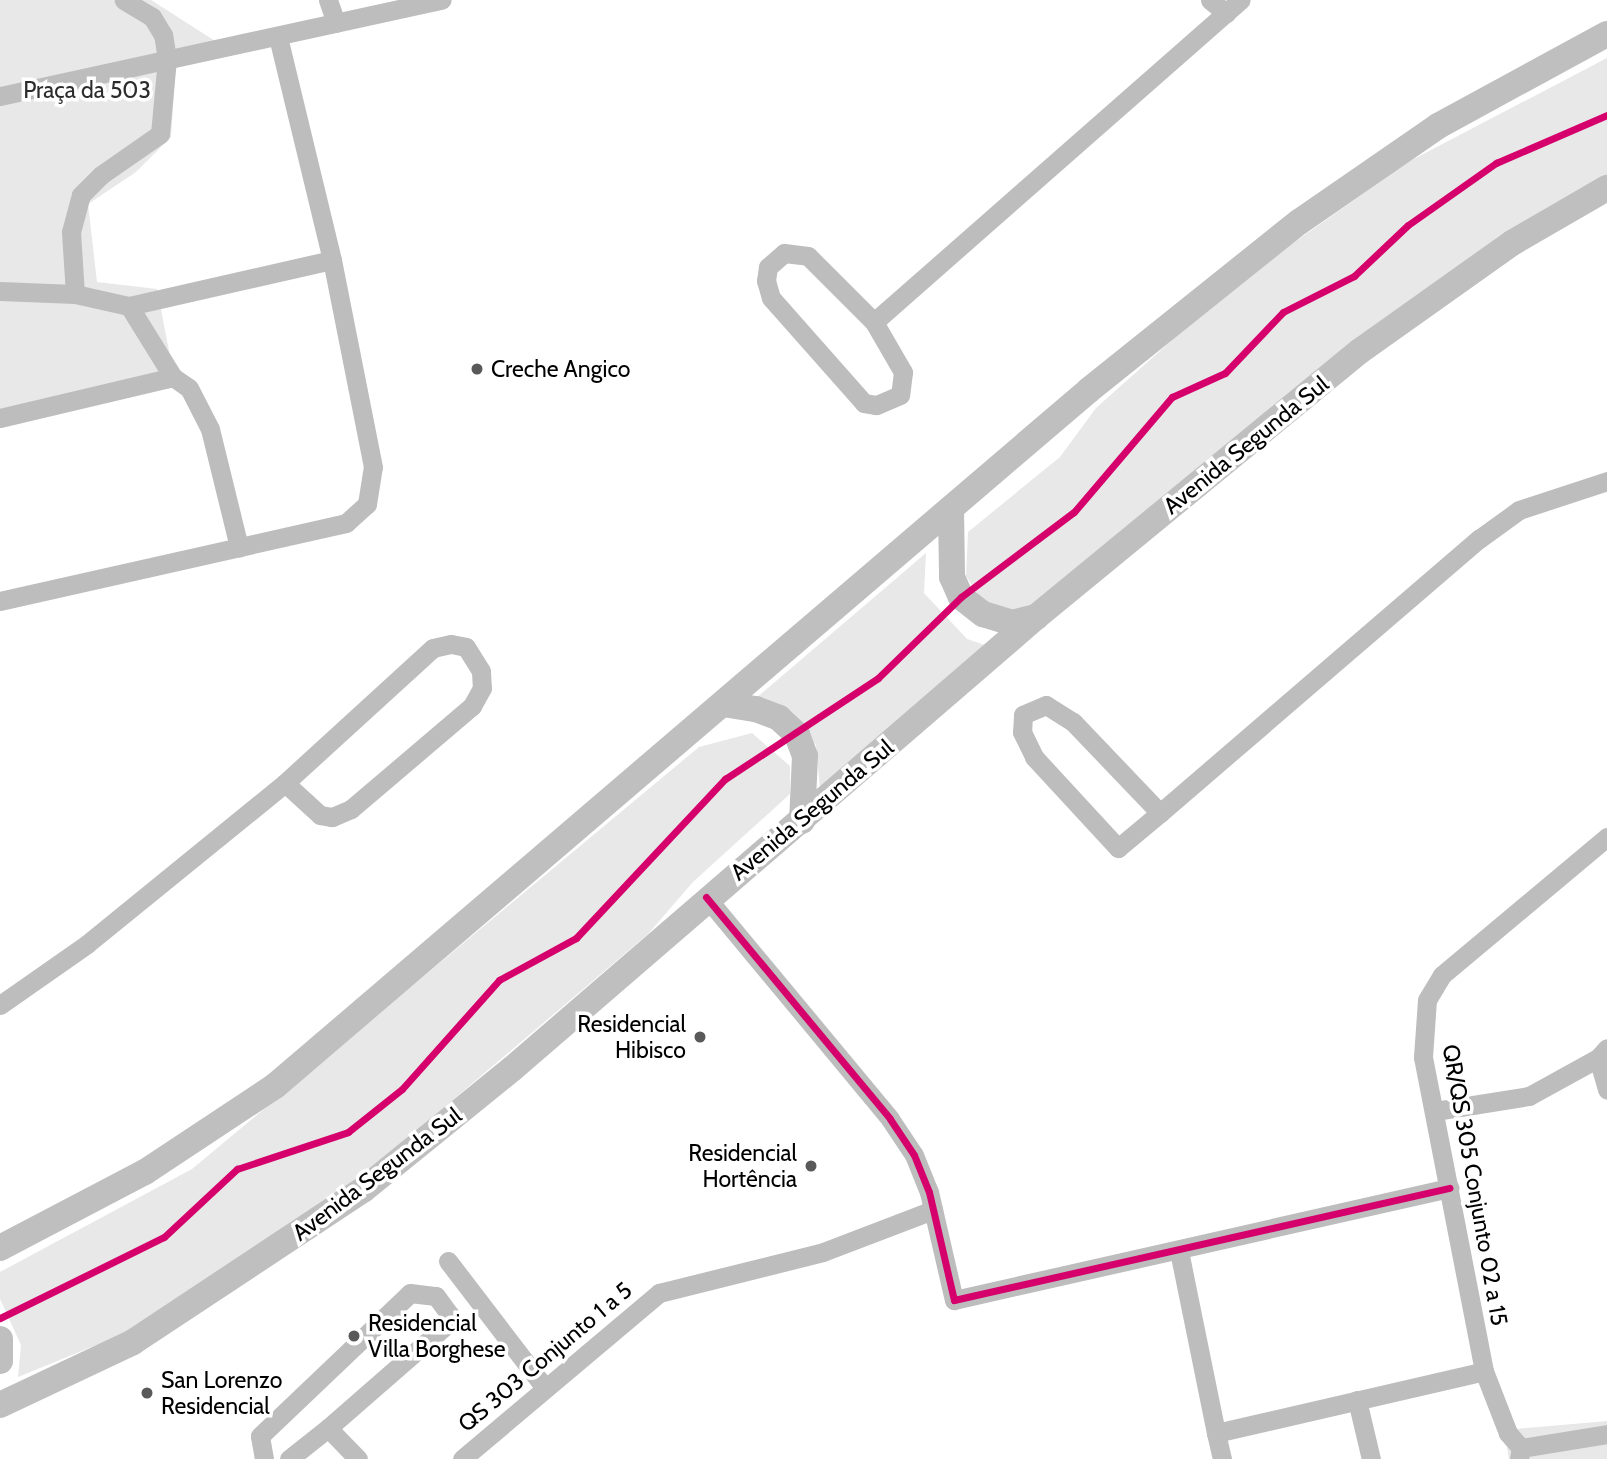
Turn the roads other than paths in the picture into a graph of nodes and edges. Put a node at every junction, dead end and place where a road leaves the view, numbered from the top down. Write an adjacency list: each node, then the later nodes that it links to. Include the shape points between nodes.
1 (124, 0): 9 (street, via 152,17 163,35)
2 (328, 0): 6 (street)
3 (442, 0): 6 (street)
4 (1210, 0): 5 (street)
5 (1233, 6): 16 (street)
6 (337, 23): 8 (street)
7 (1607, 34): 20 (main road, via 1438,126 1299,222 1089,390)
8 (278, 36): 9 (street); 12 (street)
9 (167, 60): 10 (street); 14 (street, via 160,134 101,175 81,195 71,232)
10 (0, 96)
11 (1607, 188): 23 (main road, Avenida Segunda Sul, via 1512,243 1360,351)
12 (332, 260): 15 (street); 21 (street, via 373,467 373,489 359,515 346,523)
13 (0, 291): 14 (street)
14 (75, 294): 15 (street)
15 (129, 306): 17 (street)
16 (874, 323): 16 (street, via 808,256 792,252 770,263 766,281 771,298 864,403 876,405 900,395 905,383)
17 (173, 377): 18 (street); 21 (street, via 190,388 210,429)
18 (0, 418)
19 (1607, 481): 26 (street, via 1519,510 1479,539)
20 (951, 510): 23 (main road, via 952,577 961,597 983,614 1012,623); 24 (main road)
21 (239, 547): 22 (street)
22 (0, 601)
23 (1036, 617): 27 (main road, Avenida Segunda Sul)
24 (723, 704): 27 (main road, via 779,718 797,735 804,755); 36 (main road, via 275,1086 155,1166)
25 (285, 783): 25 (street, via 433,648 451,643 466,647 481,671 482,688 472,706 351,808 332,817 320,815); 30 (street, via 87,944)
26 (1160, 813): 26 (street, via 1118,848 1034,757 1022,732 1023,715 1046,705 1073,722)
27 (802, 821): 29 (main road, Avenida Segunda Sul)
28 (1607, 837): 33 (street, QR/QS 305 Conjunto 02 a 15, via 1442,975 1427,1000 1423,1032 1423,1057)
29 (706, 897): 35 (street, via 890,1119 924,1174); 44 (main road, Avenida Segunda Sul, via 512,1069 363,1190 133,1342)
30 (0, 1004)
31 (1602, 1053): 32 (street); 33 (street, via 1529,1096)
32 (1607, 1090)
33 (1435, 1111): 34 (street, QR/QS 305 Conjunto 02 a 15)
34 (1449, 1188): 37 (street); 41 (street, QR/QS 305 Conjunto 02 a 15)
35 (933, 1210): 37 (street, via 954,1300); 42 (street, QS 303 Conjunto 1 a 5, via 823,1252 659,1293)
36 (0, 1248)
37 (1179, 1251): 46 (street)
38 (448, 1261): 42 (street)
39 (0, 1339): 40 (main road)
40 (0, 1361)
41 (1484, 1371): 43 (street); 48 (street, QR/QS 305 Conjunto 02 a 15)
42 (545, 1388): 52 (street, QS 303 Conjunto 1 a 5)
43 (1357, 1399): 46 (street); 54 (street)
44 (0, 1405)
45 (328, 1428): 49 (street, via 445,1326 450,1315 436,1296 410,1293 260,1436); 50 (street); 51 (street)
46 (1216, 1433): 53 (street)
47 (1607, 1434): 48 (street)
48 (1520, 1453)
49 (264, 1459)
50 (289, 1459)
51 (358, 1459)
52 (462, 1459)
53 (1222, 1459)
54 (1371, 1459)

